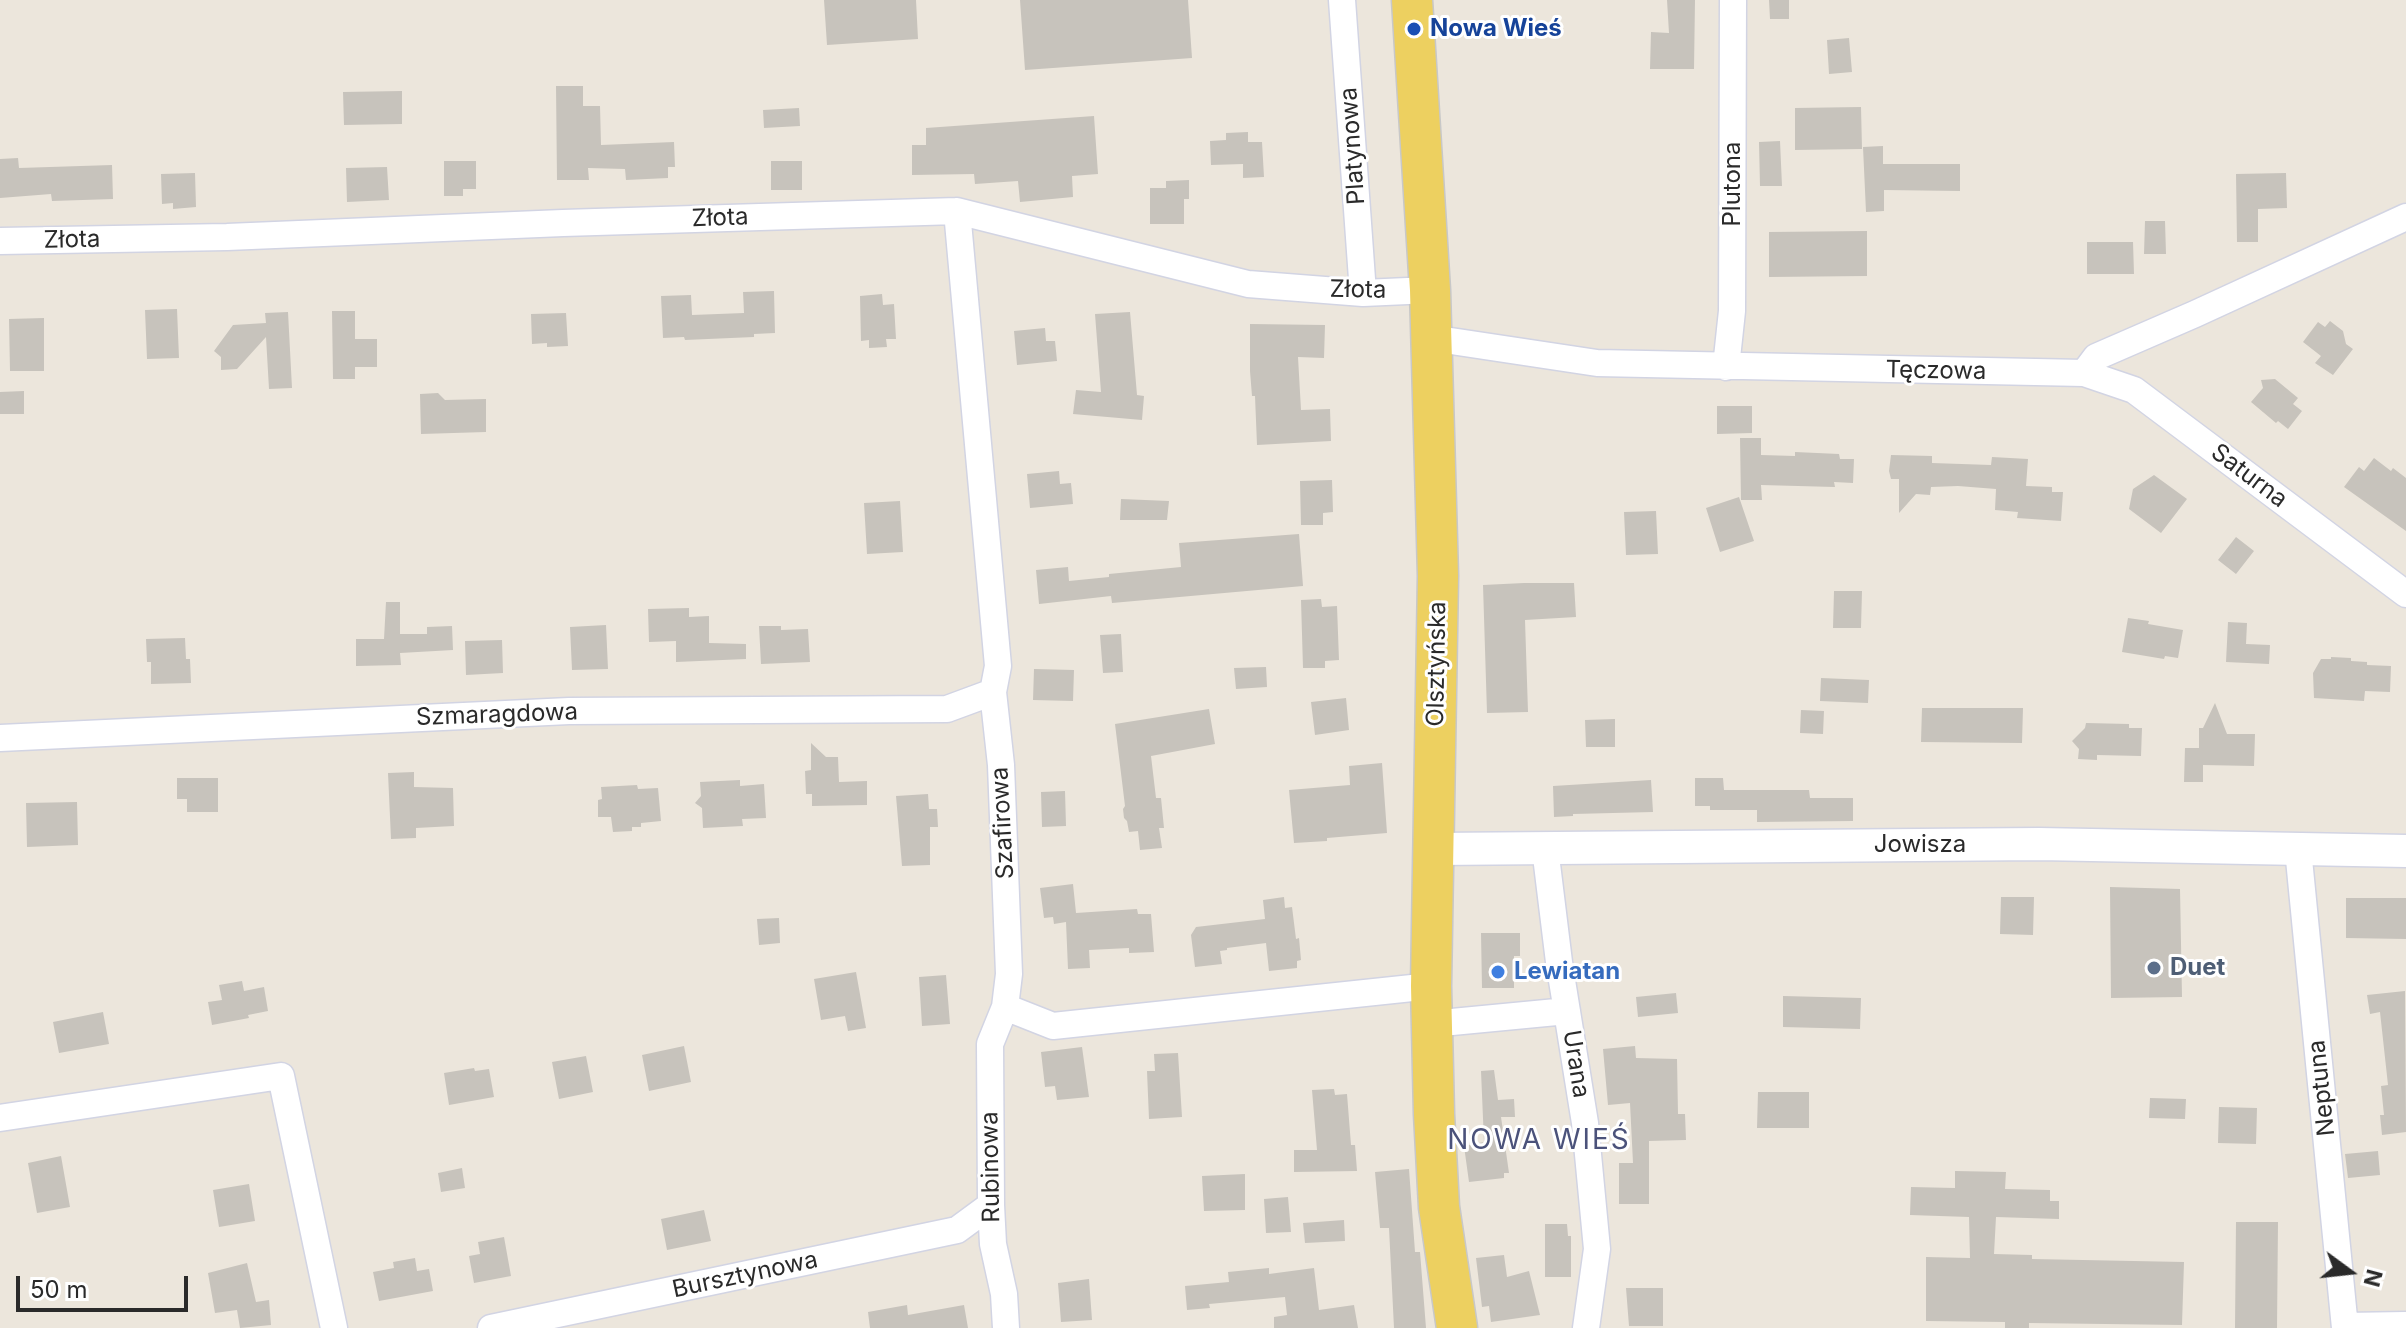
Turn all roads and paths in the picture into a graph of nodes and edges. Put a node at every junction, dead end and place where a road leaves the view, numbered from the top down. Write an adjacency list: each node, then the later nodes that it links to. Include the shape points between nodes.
1 (1342, 0): 8 (street, Platynowa)
2 (1412, 0): 7 (main road, Olsztyńska)
3 (1733, 0): 10 (street, Plutona, via 1732,311)
4 (957, 211): 6 (street, Złota); 8 (street, Złota, via 1248,284); 13 (street, Szafirowa, via 998,666)
5 (2406, 217): 11 (street, via 2096,357)
6 (0, 241)
7 (1430, 290): 8 (street, Złota); 9 (main road, Olsztyńska)
8 (1363, 293)
9 (1431, 338): 10 (street, Tęczowa, via 1597,363); 16 (main road, Olsztyńska, via 1438,576)
10 (1726, 367): 11 (street, Tęczowa)
11 (2084, 373): 12 (street, Saturna, via 2134,390)
12 (2406, 594)
13 (993, 692): 14 (street, Szmaragdowa, via 947,709 569,711); 20 (street, Szafirowa, via 1005,866)
14 (0, 738)
15 (1545, 848): 16 (street, Jowisza); 17 (street, Jowisza, via 2039,844); 21 (street, Urana)
16 (1435, 849): 19 (main road, Olsztyńska)
17 (2298, 849): 18 (street, Jowisza); 25 (street, Neptuna)
18 (2406, 851)
19 (1431, 1005): 20 (street, via 1053,1026); 21 (street); 29 (main road, Olsztyńska, via 1439,1207)
20 (1005, 1007): 23 (street, Rubinowa, via 990,1044)
21 (1567, 1011): 30 (street, Urana, via 1597,1249)
22 (0, 1118): 26 (street, via 281,1076)
23 (991, 1205): 27 (street, Bursztynowa, via 957,1230); 28 (street, Rubinowa)
24 (2406, 1325): 25 (street)
25 (2345, 1327)
26 (334, 1328)
27 (491, 1328)
28 (1006, 1328)
29 (1457, 1328)
30 (1586, 1328)

